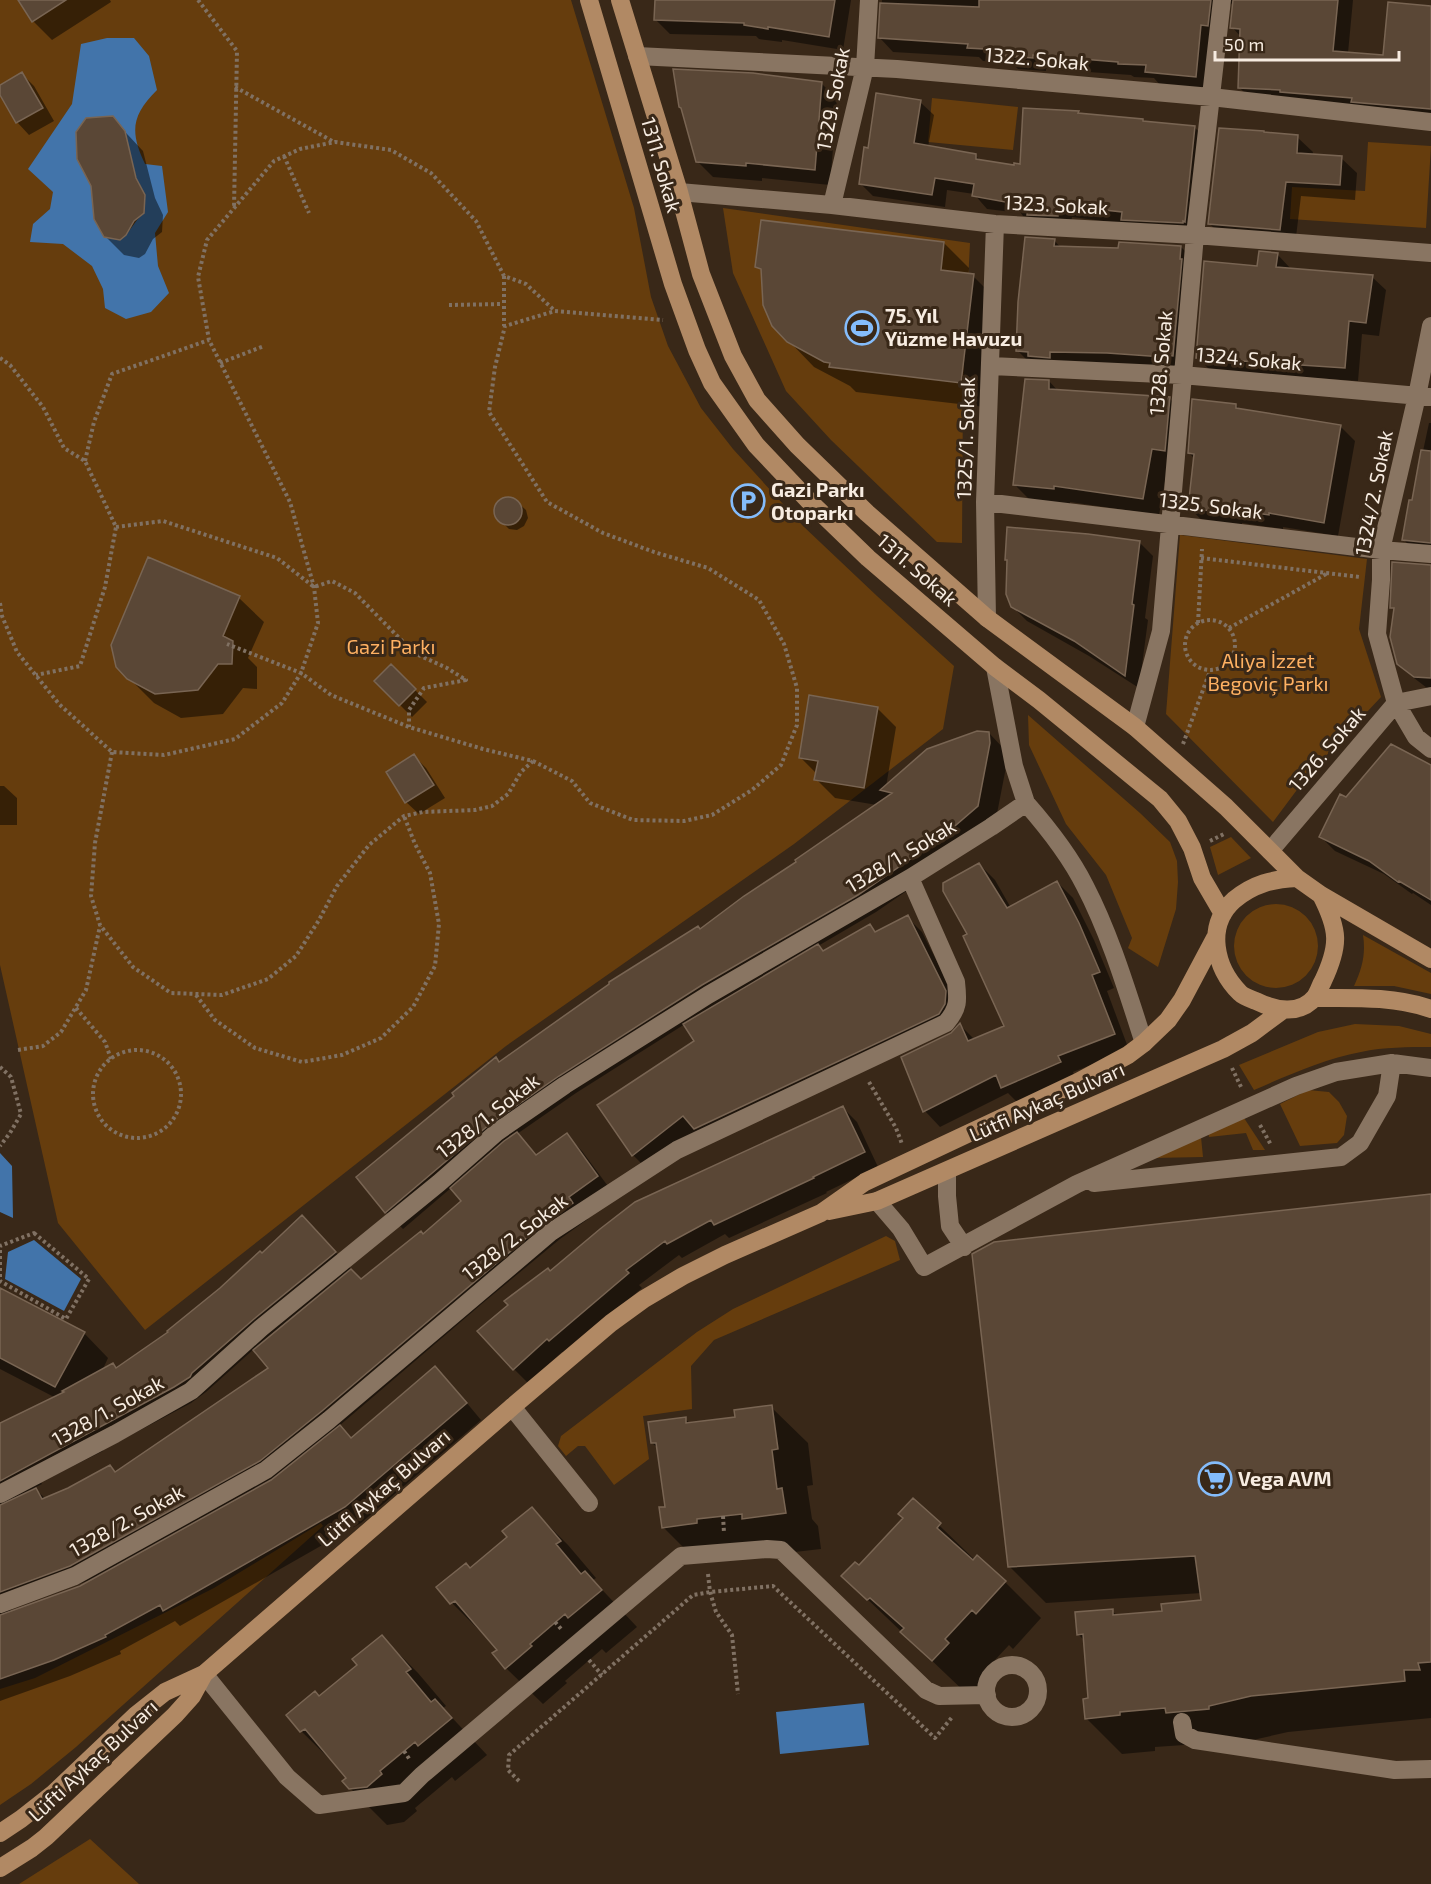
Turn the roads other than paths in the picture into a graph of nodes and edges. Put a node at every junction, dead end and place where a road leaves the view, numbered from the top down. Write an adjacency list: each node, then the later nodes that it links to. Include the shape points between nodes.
1 (589, 0): 23 (main road, 1311. Sokak, via 684,319 712,383 756,445 809,501 868,558)
2 (620, 0): 5 (main road, 1311. Sokak)
3 (869, 0): 6 (street, 1329. Sokak)
4 (1222, 0): 7 (street, 1328. Sokak)
5 (637, 56): 6 (street, 1322. Sokak); 9 (main road, 1311. Sokak)
6 (865, 67): 7 (street, 1322. Sokak); 10 (street, 1329. Sokak)
7 (1211, 97): 8 (street, 1322. Sokak); 12 (street, 1328. Sokak)
8 (1431, 122)
9 (679, 192): 10 (street, 1323. Sokak); 22 (main road, 1311. Sokak, via 701,274 733,356 757,400 867,513)
10 (832, 205): 11 (street, 1323. Sokak)
11 (995, 224): 12 (street, 1323. Sokak); 15 (street, 1325/1. Sokak)
12 (1195, 235): 13 (street, 1323. Sokak); 16 (street, 1328. Sokak)
13 (1431, 253)
14 (1431, 326): 17 (street, 1324/2. Sokak)
15 (991, 366): 16 (street, 1324. Sokak); 18 (street, 1325/1. Sokak)
16 (1182, 375): 17 (street, 1324. Sokak); 19 (street, 1328. Sokak)
17 (1424, 397): 20 (street, 1324/2. Sokak)
18 (986, 502): 19 (street, 1325. Sokak); 22 (street, 1325/1. Sokak)
19 (1170, 524): 20 (street, 1325. Sokak); 26 (street, 1328. Sokak, via 1161,631)
20 (1382, 550): 21 (street, 1325. Sokak); 25 (street, 1324/2. Sokak, via 1377,634)
21 (1431, 554)
22 (987, 618): 26 (main road, 1311. Sokak)
23 (995, 667): 28 (street, via 1014,766); 33 (main road, 1311. Sokak, via 1160,799 1179,821 1202,878)
24 (1431, 696): 25 (street, 1326. Sokak)
25 (1396, 703): 27 (street, 1324/2. Sokak, via 1416,737); 29 (street, 1326. Sokak)
26 (1135, 727): 29 (main road, 1311. Sokak)
27 (1431, 749)
28 (1026, 803): 30 (street, 1328/1. Sokak); 39 (street, via 1049,829 1085,886 1116,958)
29 (1270, 851): 31 (main road, 1311. Sokak)
30 (910, 878): 48 (street, 1328/1. Sokak, via 708,995 565,1084 497,1132 191,1390); 50 (street, 1328/2. Sokak, via 956,982 955,1012 946,1023 677,1150 551,1232 266,1470 75,1576)
31 (1297, 878): 32 (main road); 33 (main road, via 1259,884)
32 (1321, 895): 35 (main road); 36 (main road, via 1336,939 1333,959)
33 (1222, 914): 34 (main road)
34 (1215, 938): 37 (main road, via 1227,977 1242,995); 39 (main road, Lütfi Aykaç Bulvarı, via 1182,1000)
35 (1431, 959)
36 (1314, 998): 37 (main road, via 1299,1008); 38 (main road, via 1397,1001)
37 (1283, 1010): 42 (main road, Lütfi Aykaç Bulvarı, via 1222,1049)
38 (1431, 1010)
39 (1144, 1043): 45 (main road, Lütfi Aykaç Bulvarı, via 1078,1082 865,1182)
40 (1392, 1063): 41 (street); 43 (street, via 1335,1072 1296,1086); 43 (street, via 1387,1096 1360,1143 1341,1157)
41 (1431, 1068)
42 (947, 1171): 44 (main road, Lütfi Aykaç Bulvarı); 46 (street, via 950,1226)
43 (1077, 1184): 46 (street)
44 (878, 1201): 45 (main road, Lütfi Aykaç Bulvarı); 46 (street, via 924,1267)
45 (821, 1213): 47 (main road, Lütfi Aykaç Bulvarı, via 725,1255 644,1299)
46 (964, 1246)
47 (512, 1407): 49 (street); 51 (main road, Lütfi Aykaç Bulvarı)
48 (0, 1494)
49 (589, 1503)
50 (0, 1604)
51 (204, 1674): 52 (street, via 287,1777 320,1805 404,1793 681,1556 767,1549 781,1550 927,1690 939,1696); 55 (main road, Lütfi Aykaç Bulvarı, via 165,1692 54,1793); 56 (main road, Lüfti Aykaç Bulvarı, via 176,1715 46,1837)
52 (987, 1695)
53 (1182, 1722): 54 (street, via 1184,1734 1195,1740 1395,1770)
54 (1431, 1768)
55 (0, 1833)
56 (0, 1868)

